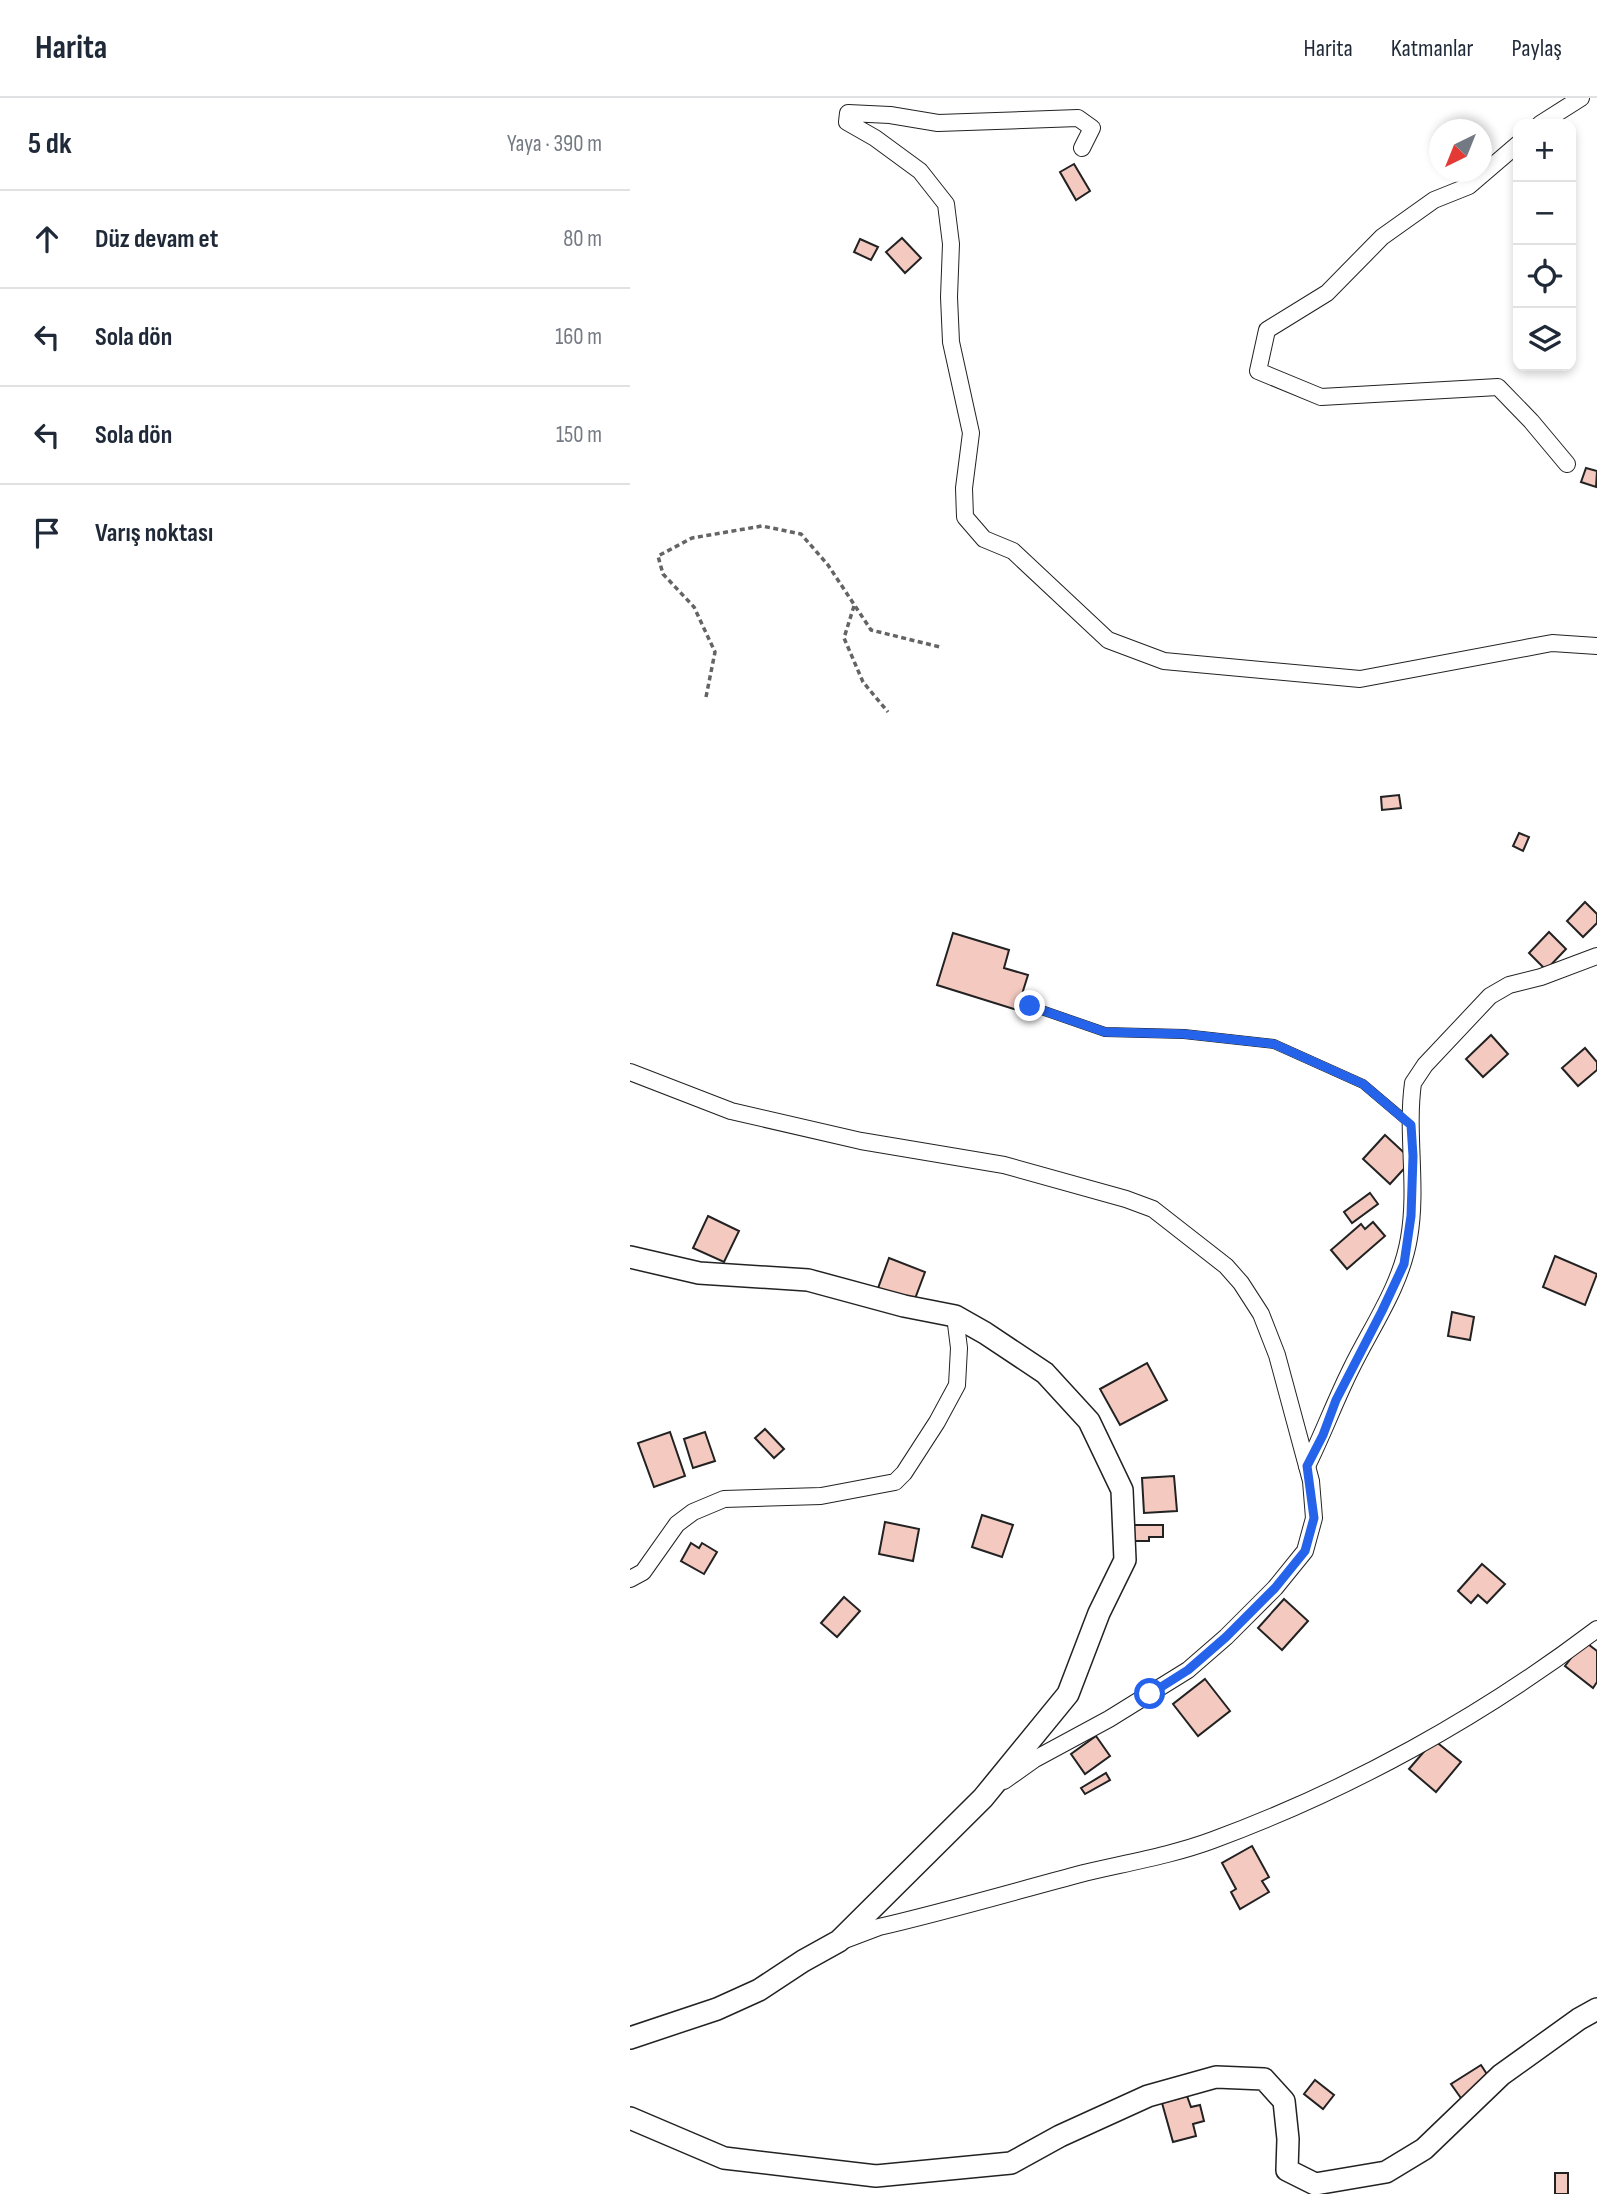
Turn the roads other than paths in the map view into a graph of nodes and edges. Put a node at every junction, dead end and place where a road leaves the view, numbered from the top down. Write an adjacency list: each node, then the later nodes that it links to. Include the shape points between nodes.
1 (1581, 98): 2 (street)
2 (1549, 119)
3 (1082, 148): 6 (street, via 1092,128 1078,118 939,123 848,113 847,122 920,171 946,204 951,244 951,342 971,433 965,517 984,539 1013,551 1108,640 1164,661 1360,679 1552,643)
4 (1513, 148): 5 (street, via 1469,186 1434,200 1382,237 1327,293 1267,330 1258,371 1321,397 1498,387)
5 (1567, 464)
6 (1597, 646)
7 (1597, 956): 10 (street, via 1490,996 1413,1083)
8 (1030, 1006): 10 (lane, via 1105,1032 1184,1034 1274,1044 1363,1084)
9 (630, 1072): 13 (street, via 732,1111 861,1141 1004,1165 1153,1209 1226,1266 1261,1314)
10 (1411, 1125): 13 (street, via 1411,1216 1404,1264)
11 (630, 1257): 12 (street, via 699,1273 808,1280)
12 (955, 1316): 14 (street, via 957,1385 895,1482 821,1496 724,1499 677,1524 643,1572); 16 (street, via 1045,1373 1089,1421 1122,1490 1125,1560 1098,1613 1068,1694)
13 (1307, 1466): 16 (street, via 1314,1518 1305,1551 1275,1588 1188,1670 1014,1772)
14 (630, 1580)
15 (1597, 1629): 17 (street, via 1508,1692 1442,1731 1279,1814 1210,1842)
16 (984, 1798): 17 (street)
17 (839, 1941): 19 (street, via 760,1990)
18 (1597, 2009): 20 (street, via 1501,2075 1424,2149 1386,2172 1326,2183 1315,2184 1287,2170 1284,2101 1264,2079 1216,2077 1148,2096 1011,2163 876,2176 724,2158)
19 (630, 2038)
20 (630, 2118)

